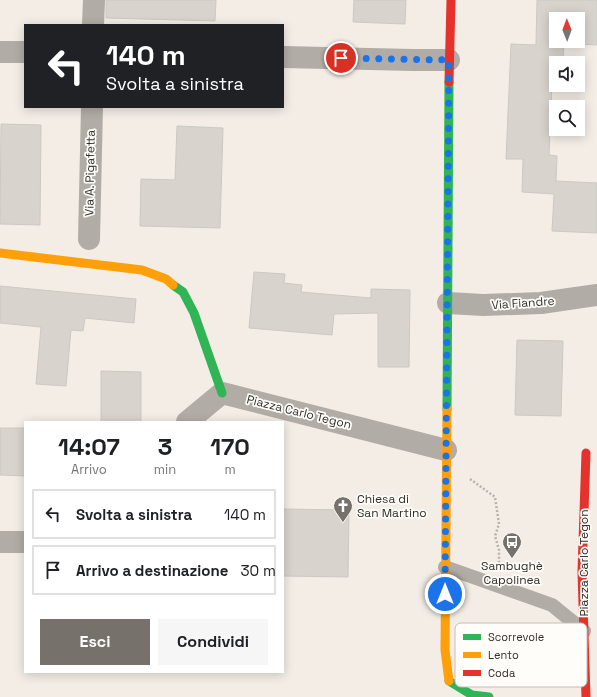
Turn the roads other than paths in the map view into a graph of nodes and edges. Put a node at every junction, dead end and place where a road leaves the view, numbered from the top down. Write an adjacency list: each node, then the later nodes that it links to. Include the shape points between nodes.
1 (94, 0): 3 (street)
2 (451, 0): 7 (street)
3 (93, 24)
4 (0, 52): 5 (street)
5 (24, 52)
6 (284, 57): 7 (street)
7 (449, 60): 12 (street)
8 (92, 108): 9 (street, Via A. Pigafetta)
9 (89, 239)
10 (0, 253): 13 (street, via 142,270 166,279 183,292 194,313)
11 (597, 295): 12 (street, Via Fiandre, via 541,303)
12 (448, 303): 16 (street)
13 (222, 393): 14 (street); 16 (street, Piazza Carlo Tegon)
14 (188, 421)
15 (586, 453): 21 (street, Piazza Carlo Tegon, via 582,572)
16 (446, 455): 19 (street)
17 (0, 542): 18 (street)
18 (24, 542)
19 (445, 567): 20 (lane, via 552,605); 22 (street, via 445,650)
20 (574, 623)
21 (584, 623)
22 (449, 681): 23 (street); 26 (street)
23 (455, 685)
24 (459, 687): 27 (street, via 472,695)
25 (586, 687): 28 (street, Piazza Carlo Tegon)
26 (444, 692)
27 (489, 697)
28 (586, 697)

